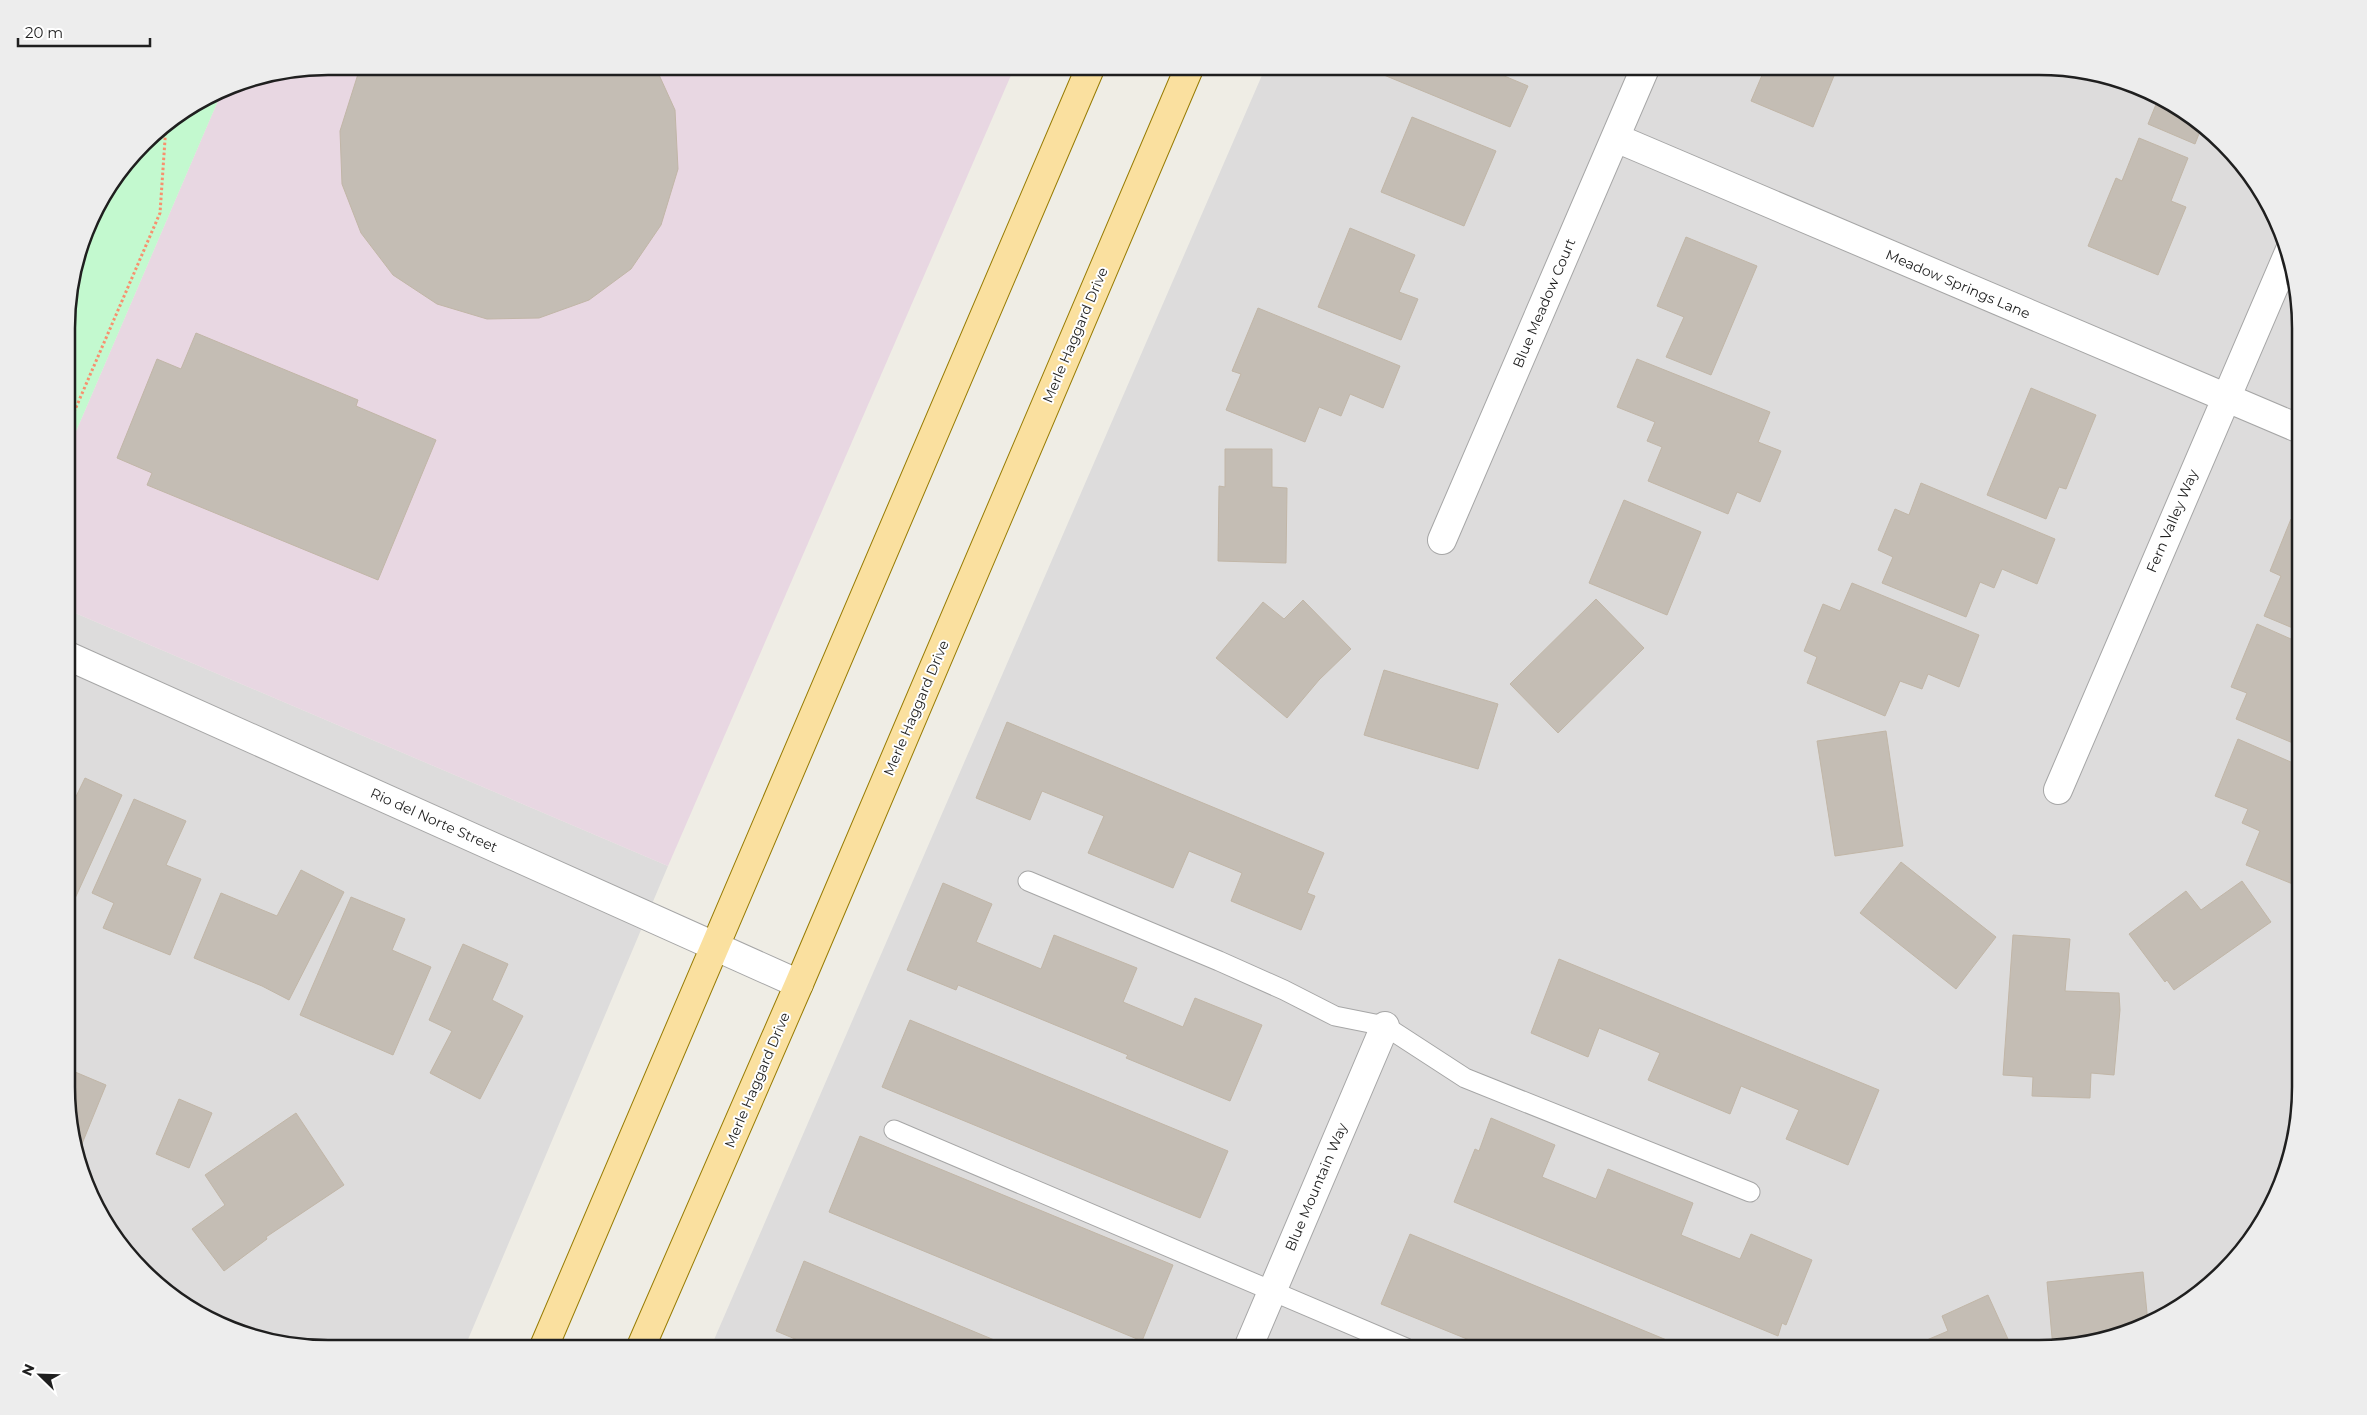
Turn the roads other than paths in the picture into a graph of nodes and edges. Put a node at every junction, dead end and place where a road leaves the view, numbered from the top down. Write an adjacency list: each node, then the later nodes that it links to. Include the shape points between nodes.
1 (1087, 75): 12 (main road)
2 (1186, 75): 13 (main road, Merle Haggard Drive)
3 (1642, 75): 4 (street, Blue Meadow Court)
4 (1616, 138): 6 (street, Meadow Springs Lane); 8 (street, Blue Meadow Court)
5 (2283, 263): 6 (street, Fern Valley Way)
6 (2225, 397): 7 (street, Meadow Springs Lane); 10 (street, Fern Valley Way)
7 (2292, 426)
8 (1442, 540)
9 (75, 659): 12 (street, Rio del Norte Street)
10 (2058, 790)
11 (1028, 881): 14 (lane, via 1219,961 1335,1016)
12 (714, 946): 13 (street, Rio del Norte Street); 18 (main road)
13 (799, 984): 19 (main road, Merle Haggard Drive)
14 (1385, 1026): 16 (lane, via 1465,1078); 17 (street, Blue Mountain Way)
15 (894, 1130): 17 (lane)
16 (1750, 1192)
17 (1272, 1292): 20 (street, Blue Mountain Way); 21 (lane)
18 (547, 1340)
19 (644, 1340)
20 (1251, 1340)
21 (1387, 1340)

